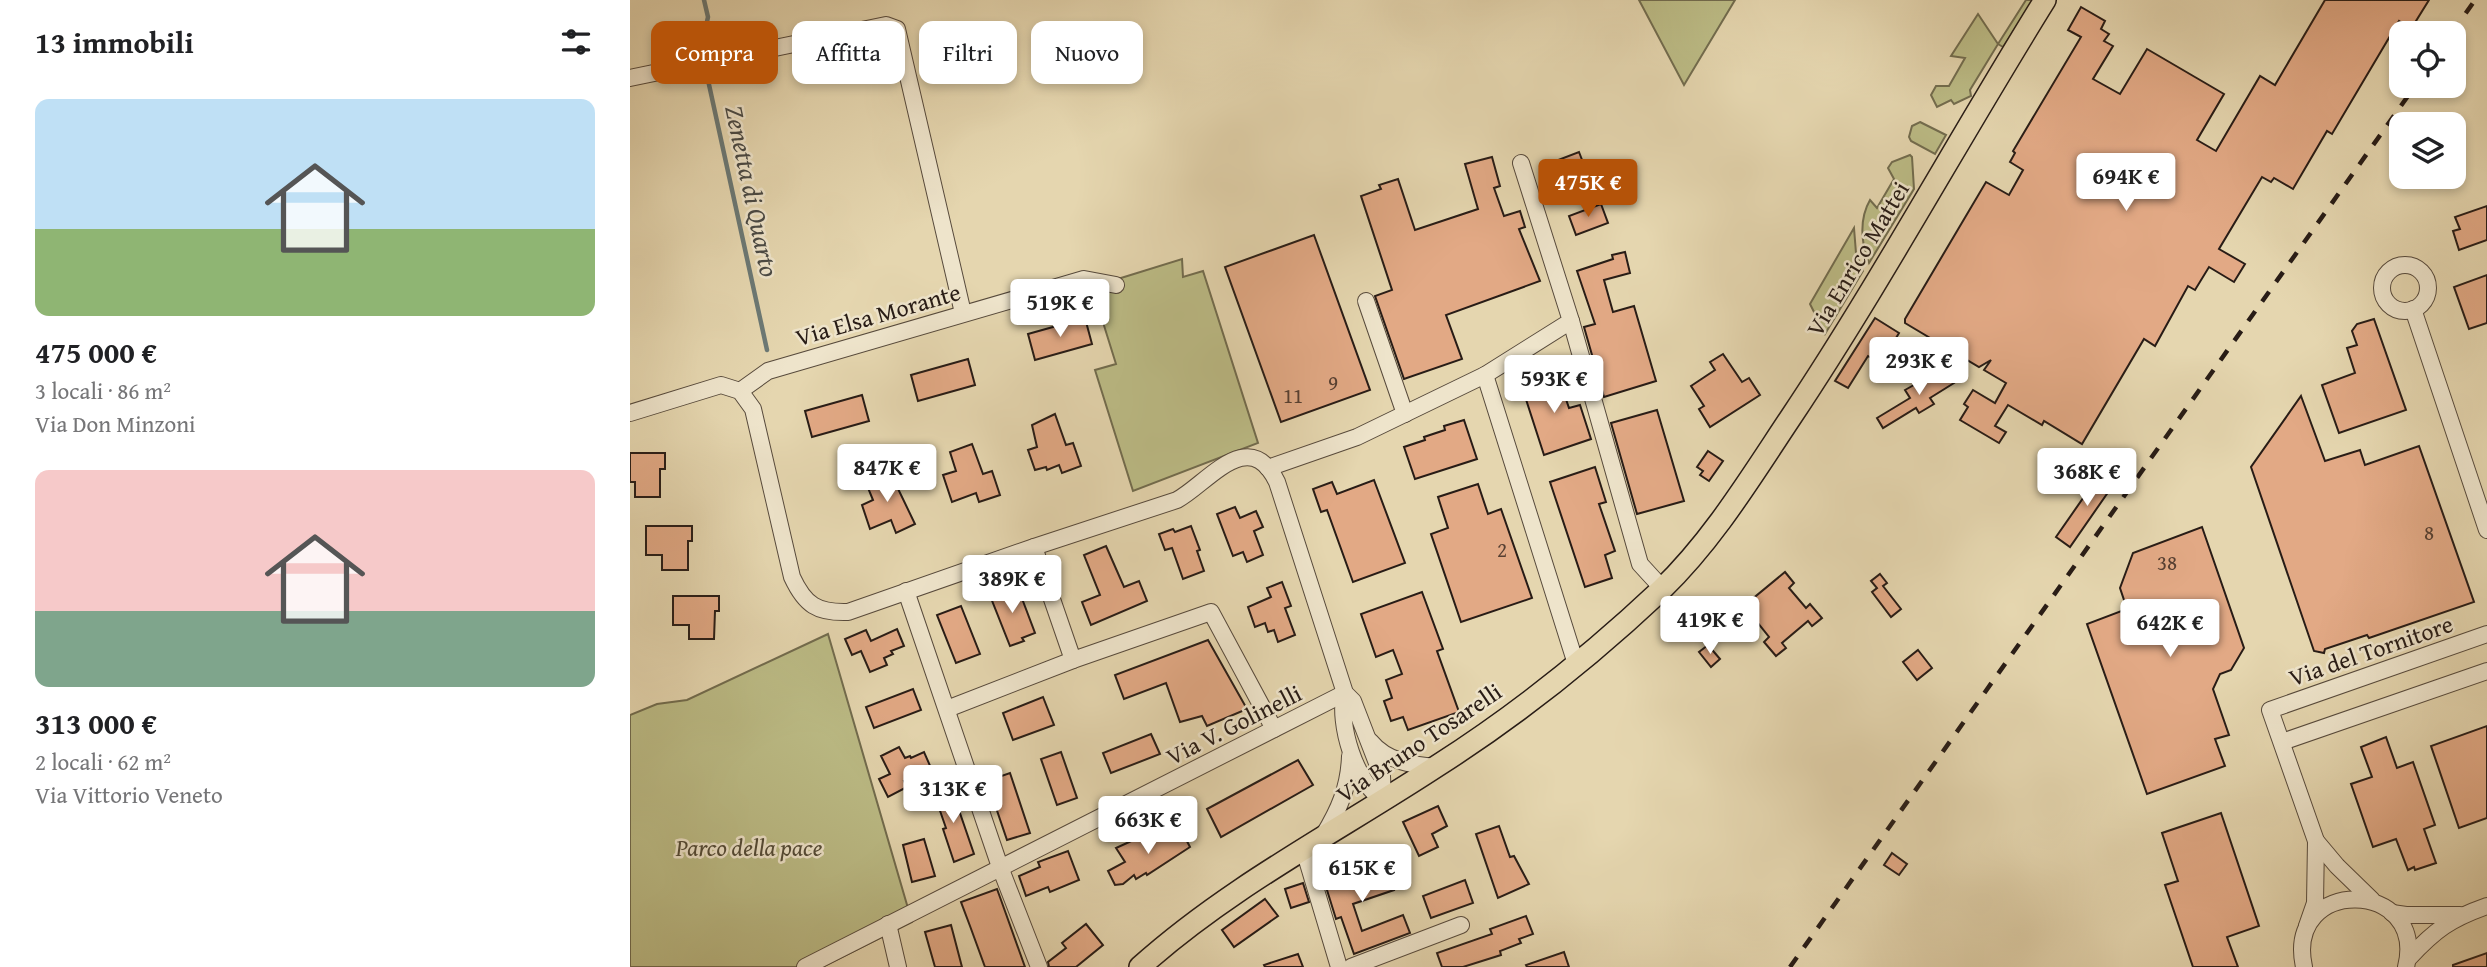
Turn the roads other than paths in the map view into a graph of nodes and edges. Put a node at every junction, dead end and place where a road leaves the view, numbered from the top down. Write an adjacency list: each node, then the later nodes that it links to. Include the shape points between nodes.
1 (2045, 0): 15 (main road, Via Enrico Mattei, via 1818,376)
2 (630, 78): 7 (street, via 886,25 897,29)
3 (1521, 163): 8 (street)
4 (1116, 285): 7 (street, Via Elsa Morante, via 1084,279)
5 (1366, 301): 12 (street)
6 (2413, 309): 14 (street)
7 (963, 313): 10 (street, Via Elsa Morante, via 768,371)
8 (1571, 321): 9 (street); 17 (street, via 1640,564)
9 (1485, 375): 12 (street); 21 (street)
10 (740, 391): 11 (street, via 721,384); 18 (street, via 753,409 799,592 826,613 848,612)
11 (630, 413)
12 (1405, 414): 13 (street, via 1357,438)
13 (1268, 468): 16 (street, via 1251,459 1237,459 1222,465 1177,500); 23 (street, via 1277,482)
14 (2487, 530)
15 (1707, 538): 17 (main road, Via Bruno Tosarelli)
16 (1034, 547): 18 (street); 20 (street)
17 (1662, 588): 21 (main road, Via Bruno Tosarelli)
18 (906, 591): 24 (street)
19 (2487, 634): 27 (street, Via del Tornitore, via 2270,710)
20 (1073, 660): 24 (street); 25 (street, via 1211,612)
21 (1576, 664): 29 (main road, Via Bruno Tosarelli)
22 (2487, 671): 27 (street)
23 (1345, 693): 25 (street, Via V. Golinelli); 26 (street); 28 (street, via 1342,702)
24 (947, 709): 33 (street)
25 (1274, 729): 33 (street, Via V. Golinelli)
26 (1368, 737): 29 (street, via 1395,760); 30 (street, via 1382,776)
27 (2282, 742): 31 (street)
28 (1350, 746): 30 (street, via 1367,787); 32 (street, via 1342,801)
29 (1437, 766): 30 (main road, Via Bruno Tosarelli)
30 (1383, 800): 32 (main road, Via Bruno Tosarelli)
31 (2316, 841): 34 (street); 40 (street, via 2315,903)
32 (1312, 845): 41 (main road, Via Bruno Tosarelli, via 1226,900); 47 (street)
33 (1000, 867): 38 (street, Via V. Golinelli); 45 (street)
34 (2373, 901): 36 (street); 40 (street, via 2343,899 2316,914)
35 (2487, 906): 37 (street)
36 (2392, 912): 37 (street); 42 (street, via 2408,942)
37 (2460, 915): 42 (street, via 2432,933)
38 (888, 924): 43 (street, Via V. Golinelli); 44 (street)
39 (1461, 925): 48 (street)
40 (2307, 926): 49 (street, via 2302,941)
41 (1160, 959): 46 (main road, Via Bruno Tosarelli)
42 (2407, 963)
43 (805, 967)
44 (898, 967)
45 (1039, 967)
46 (1140, 967)
47 (1339, 967)
48 (1351, 967)
49 (2304, 967)

